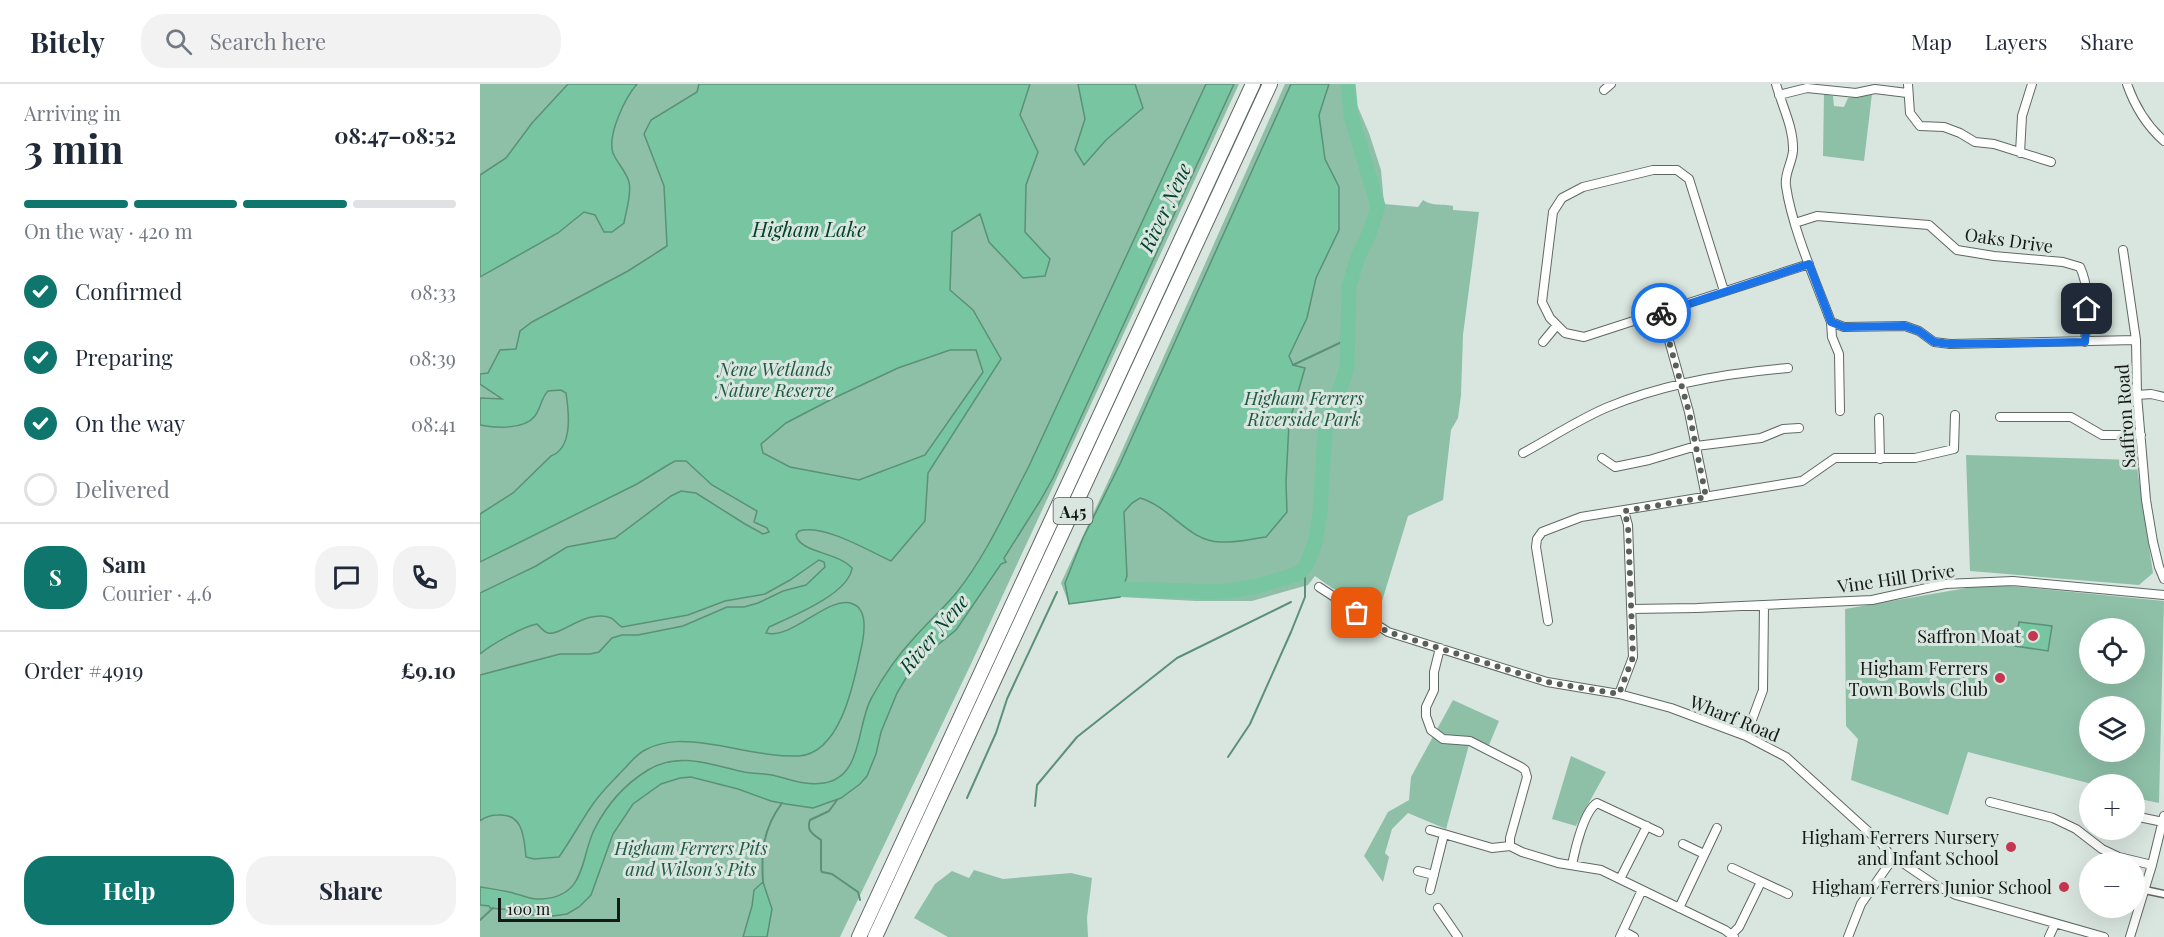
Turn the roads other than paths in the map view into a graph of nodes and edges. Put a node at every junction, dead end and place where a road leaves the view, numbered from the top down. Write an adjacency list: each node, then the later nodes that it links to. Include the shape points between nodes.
1 (1253, 84): 79 (highway, A45)
2 (1270, 84): 80 (highway, A45)
3 (1611, 84): 8 (street)
4 (1776, 84): 10 (street)
5 (1908, 84): 9 (street)
6 (2032, 84): 12 (street, via 2022,116)
7 (2127, 84): 11 (street, via 2133,103)
8 (1604, 90)
9 (1907, 93): 10 (street, via 1807,88); 12 (street, via 1910,113 1920,126 1944,127 1975,142)
10 (1779, 95): 14 (street, via 1791,133 1786,185)
11 (2164, 141)
12 (2020, 153): 13 (street)
13 (2051, 162)
14 (1795, 222): 16 (street); 23 (street, Oaks Drive, via 1817,216 1929,225 1957,250 2080,267 2088,293)
15 (2123, 250): 21 (street, Saffron Road)
16 (1809, 264): 17 (street); 19 (street)
17 (1724, 291): 18 (street); 20 (street, via 1689,179 1677,171 1653,170 1583,187 1562,198 1553,212 1542,302)
18 (1661, 312): 20 (street, via 1584,337 1565,333); 25 (street)
19 (1831, 322): 23 (street, via 1844,327 1905,326 1934,342 1950,344); 28 (street, via 1839,354)
20 (1557, 325): 22 (street)
21 (2136, 340): 23 (street); 26 (street, Saffron Road)
22 (1543, 342)
23 (2085, 342)
24 (1788, 368): 25 (street)
25 (1681, 383): 34 (street); 35 (street, via 1607,407)
26 (2137, 395): 27 (street); 33 (street, Saffron Road)
27 (2164, 397)
28 (1840, 411)
29 (1955, 415): 37 (street, via 1954,449 1915,458)
30 (2001, 417): 33 (street, via 2071,417 2102,435)
31 (1879, 418): 37 (street)
32 (1799, 428): 34 (street, via 1783,429 1761,438)
33 (2141, 435): 40 (street, Saffron Road, via 2148,510)
34 (1696, 446): 36 (street, via 1615,467); 38 (street)
35 (1523, 453)
36 (1602, 458)
37 (1880, 459): 38 (street, via 1835,458 1802,481)
38 (1706, 497): 39 (street)
39 (1624, 511): 44 (street); 45 (street, via 1581,517 1542,532 1537,539)
40 (2164, 579)
41 (1319, 587): 46 (street, Wharf Road, via 1388,632)
42 (2164, 595): 43 (street, Vine Hill Drive, via 2013,581 1945,584 1872,600)
43 (1764, 605): 44 (street, Vine Hill Drive); 48 (street, via 1763,690)
44 (1631, 609): 47 (street, via 1633,657)
45 (1548, 621)
46 (1440, 648): 47 (street, Wharf Road, via 1547,682); 58 (street, via 1434,690 1426,707 1431,730 1443,739 1470,741 1527,772)
47 (1619, 694): 48 (street, Wharf Road, via 1671,708)
48 (1746, 736): 60 (street, Wharf Road, via 1786,757 1882,844)
49 (1990, 802): 62 (street, via 2053,818 2076,829 2102,849)
50 (2145, 817): 51 (street)
51 (2163, 819): 62 (street)
52 (1647, 825): 55 (street); 61 (street, via 1601,804 1594,805 1580,832); 66 (street)
53 (1717, 828): 59 (street)
54 (1430, 830): 56 (street)
55 (1659, 832)
56 (1444, 834): 58 (street, via 1492,848); 65 (street)
57 (1683, 844): 59 (street)
58 (1510, 846): 61 (street)
59 (1704, 854): 74 (street)
60 (1894, 861): 76 (street, Wharf Road, via 1956,895); 83 (street, via 1861,903)
61 (1572, 865): 66 (street, via 1601,870)
62 (2152, 865): 70 (street)
63 (1732, 868): 67 (street)
64 (1418, 871): 65 (street)
65 (1434, 875): 68 (street)
66 (1620, 879): 69 (street)
67 (1761, 882): 71 (street); 78 (street)
68 (1430, 890)
69 (1642, 890): 74 (street); 77 (street)
70 (2145, 890): 72 (street)
71 (1788, 894)
72 (2164, 894)
73 (1438, 908): 81 (street)
74 (1679, 908): 78 (street)
75 (2136, 918): 86 (street)
76 (2055, 924): 84 (street); 85 (street, Wharf Road)
77 (1621, 934): 82 (street)
78 (1733, 936)
79 (859, 937)
80 (875, 937)
81 (1458, 937)
82 (1634, 937)
83 (1848, 937)
84 (2049, 937)
85 (2104, 937)
86 (2130, 937)

